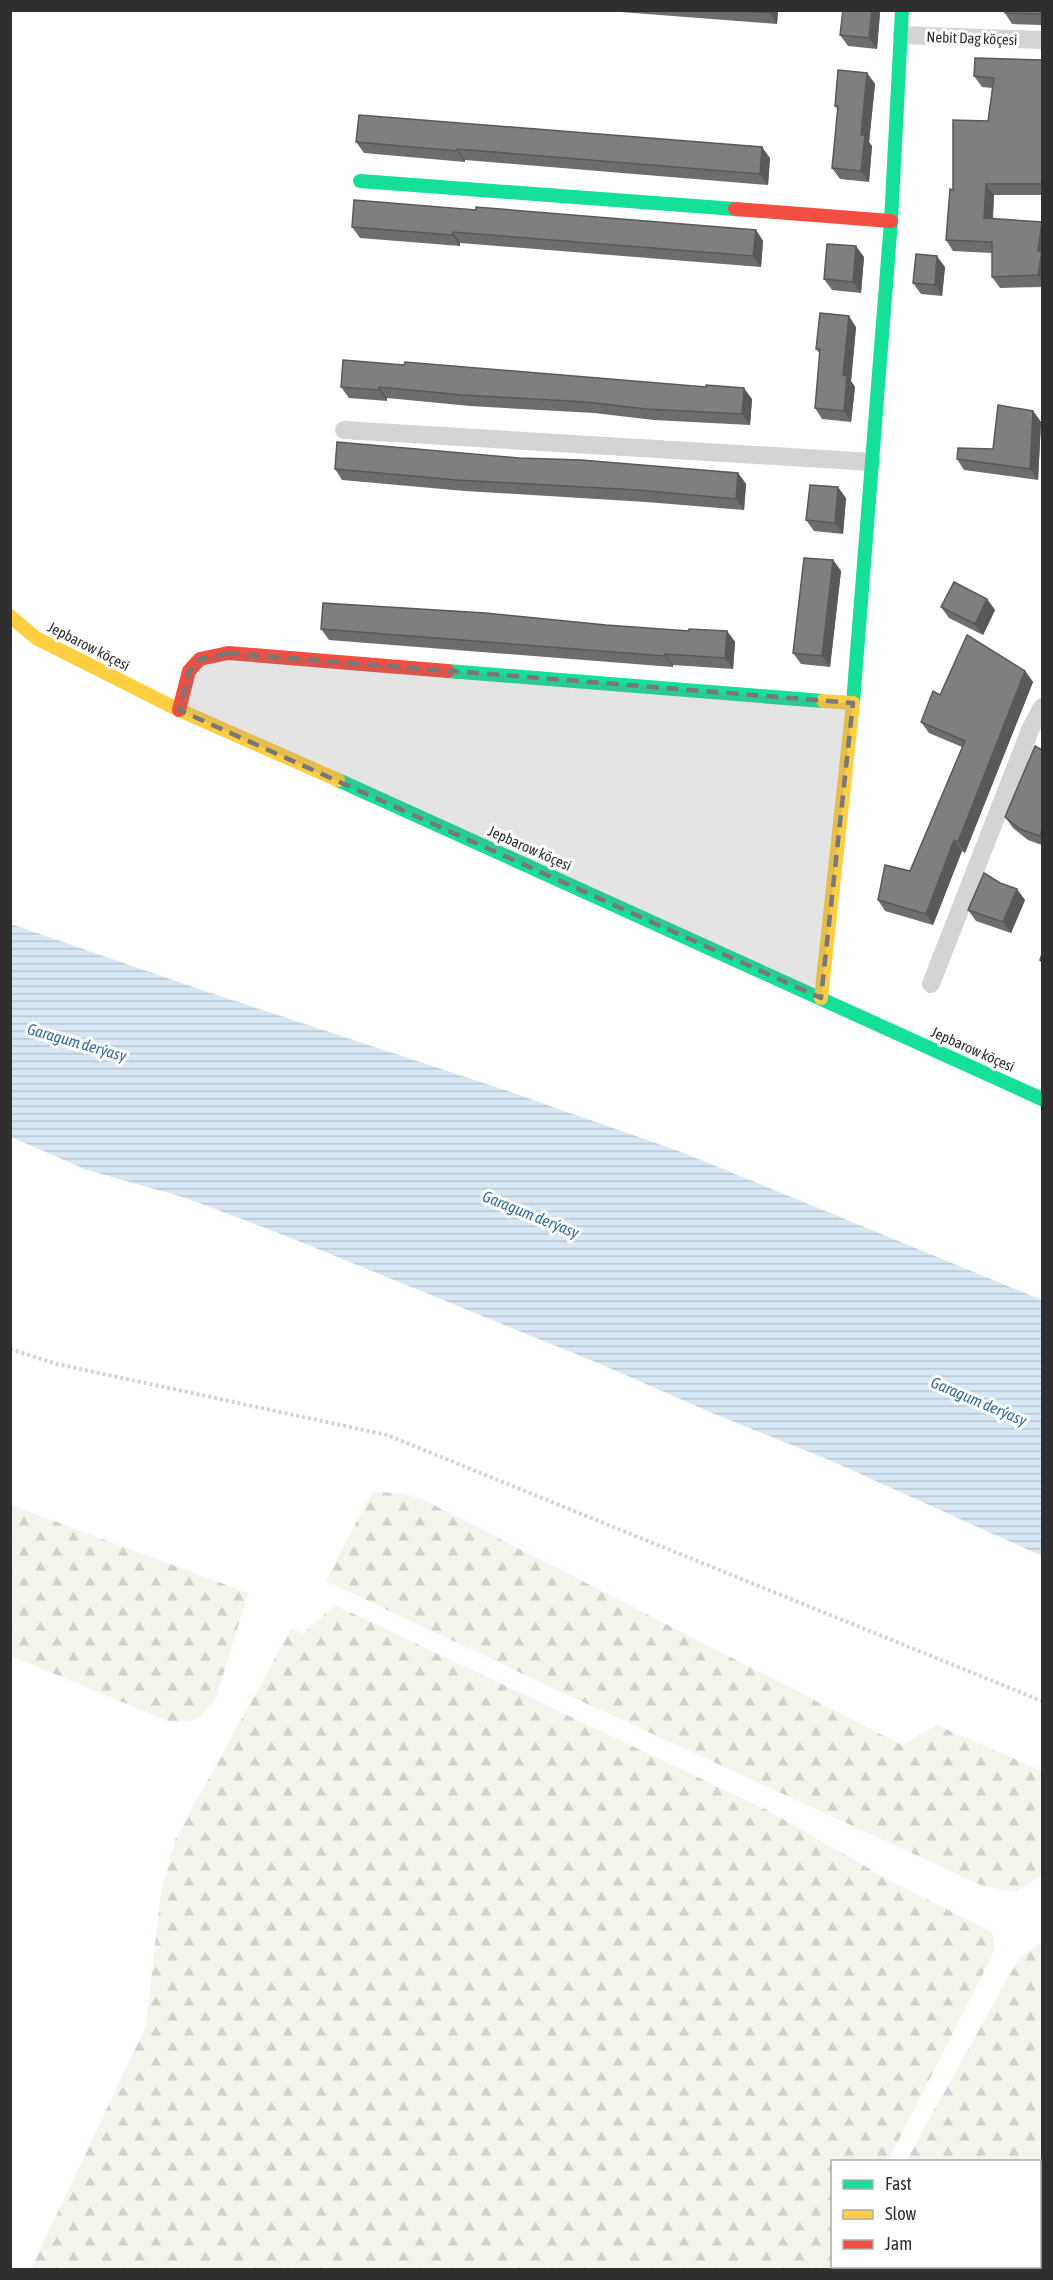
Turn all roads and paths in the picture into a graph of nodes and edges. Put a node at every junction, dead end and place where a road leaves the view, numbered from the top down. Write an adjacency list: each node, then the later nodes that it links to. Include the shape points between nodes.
1 (902, 10): 2 (street)
2 (902, 35): 3 (street, Nebit Dag köçesi); 5 (street)
3 (1042, 40)
4 (360, 181): 5 (street)
5 (891, 221): 7 (street)
6 (344, 429): 7 (street)
7 (872, 462): 9 (street)
8 (10, 616): 11 (street, Jepbarow köçesi, via 36,638)
9 (852, 703): 11 (street, via 228,653 200,658 189,671); 13 (street)
10 (1042, 707): 12 (street)
11 (179, 710): 13 (street, Jepbarow köçesi)
12 (931, 984)
13 (821, 998): 14 (street, Jepbarow köçesi)
14 (1042, 1099)
15 (10, 1349): 16 (path, via 57,1364 387,1435)
16 (1042, 1701)

